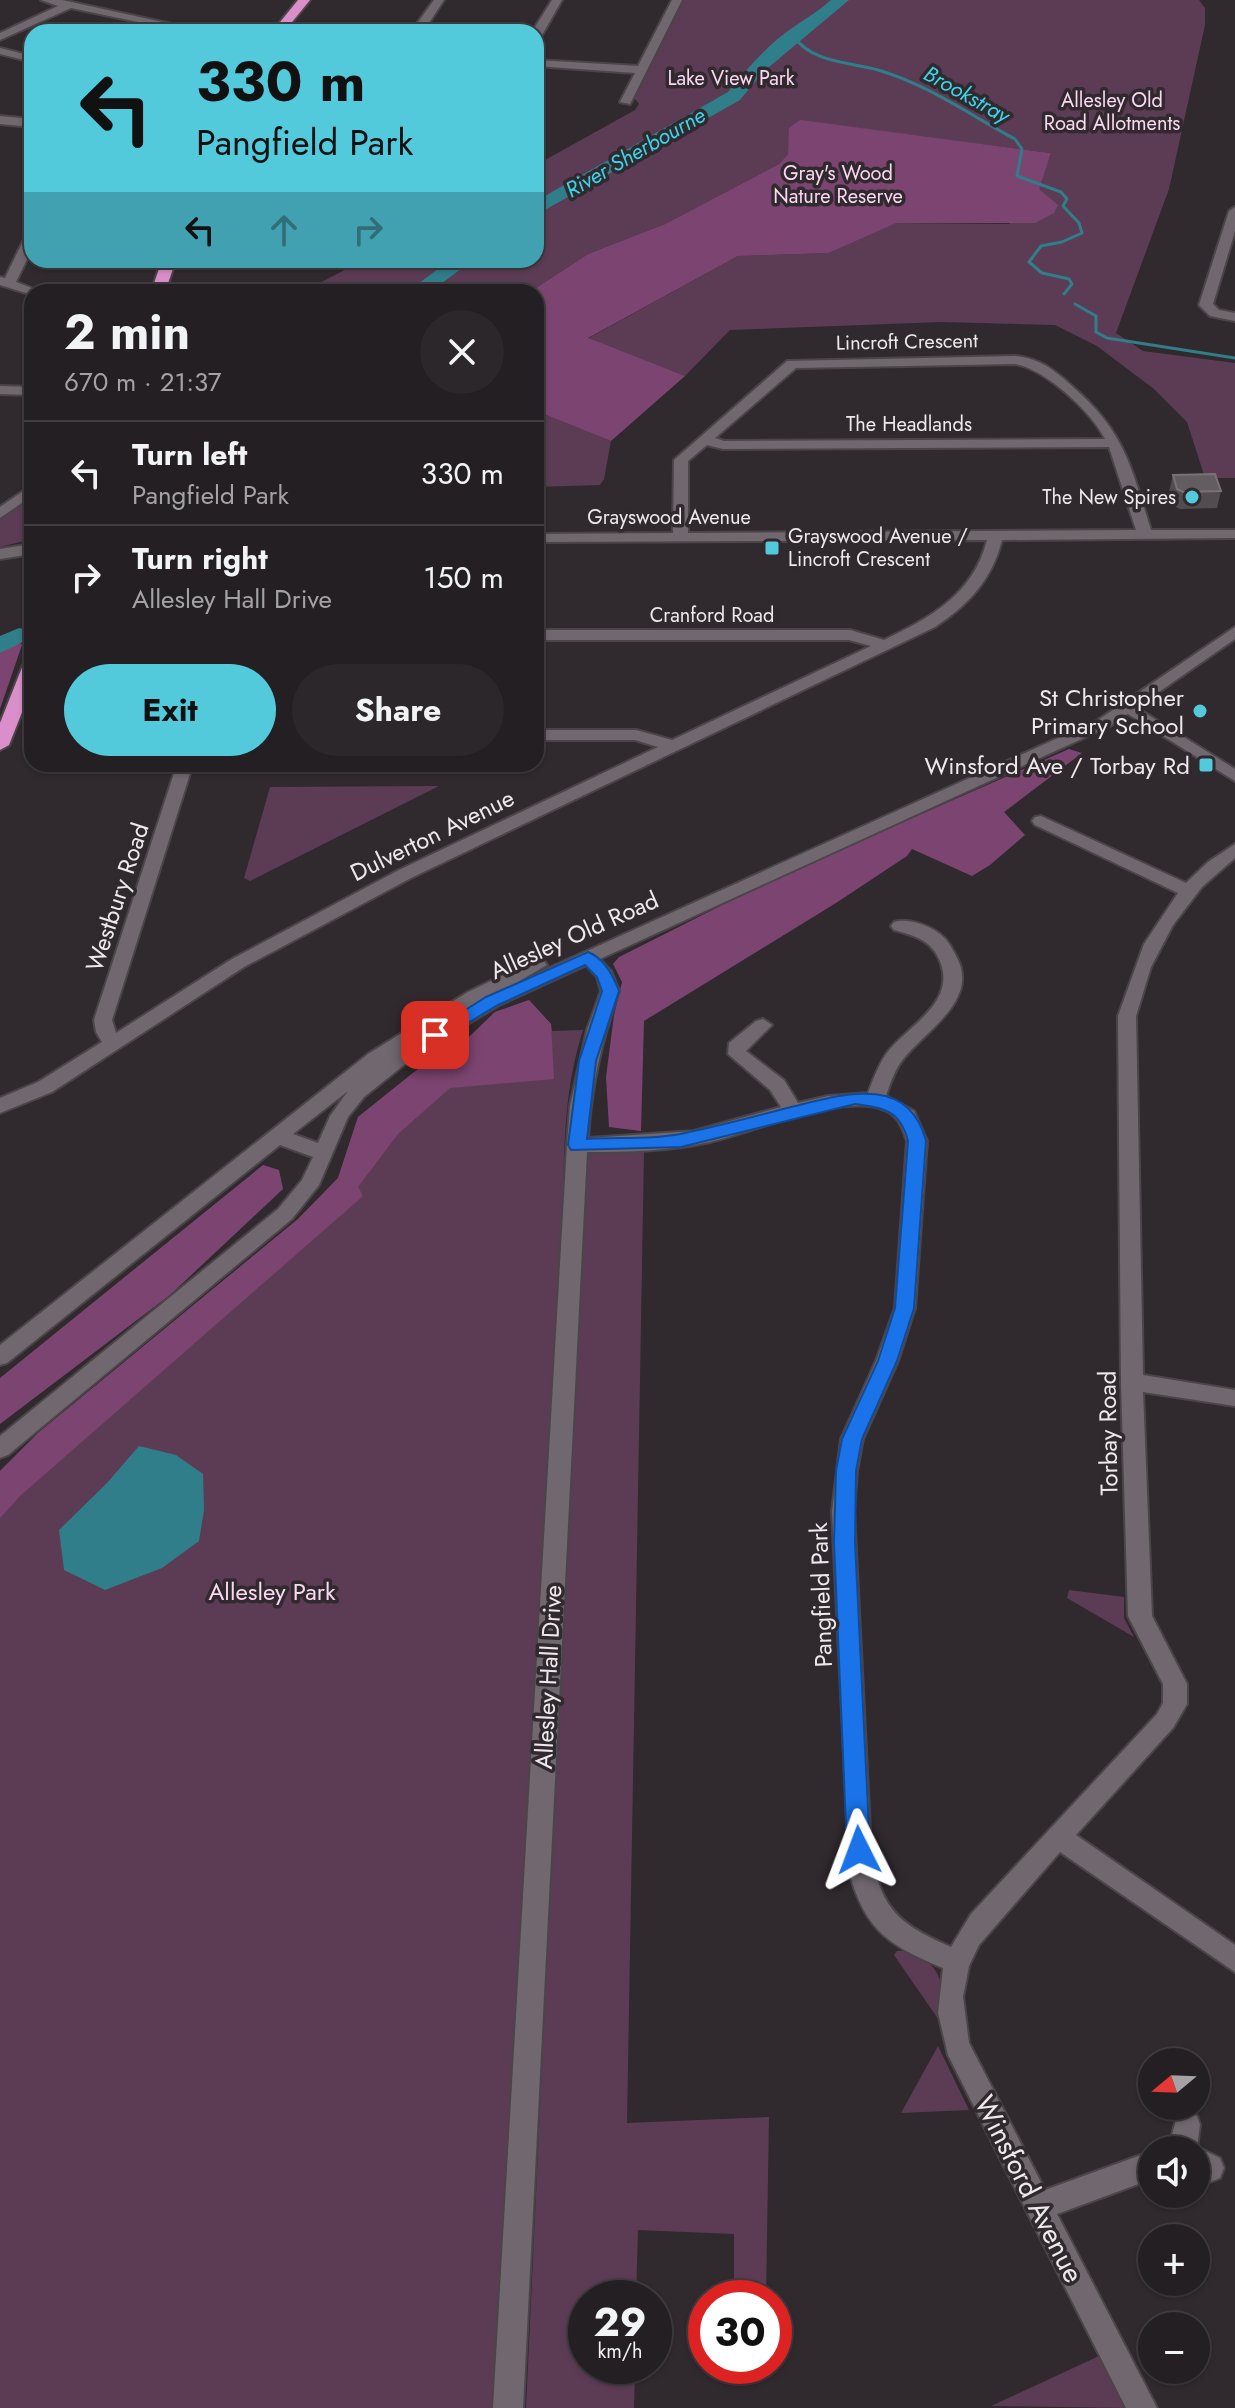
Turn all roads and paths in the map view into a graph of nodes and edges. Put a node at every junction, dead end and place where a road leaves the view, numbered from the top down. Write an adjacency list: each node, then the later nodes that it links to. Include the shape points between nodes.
1 (46, 0): 7 (street)
2 (83, 0): 7 (street)
3 (304, 0): 10 (highway)
4 (439, 0): 11 (street)
5 (557, 0): 12 (street)
6 (677, 0): 18 (street)
7 (70, 5): 8 (street); 9 (street)
8 (28, 24)
9 (163, 24)
10 (288, 24)
11 (422, 24)
12 (543, 24)
13 (24, 26): 14 (street)
14 (0, 37)
15 (0, 51): 16 (street)
16 (24, 57)
17 (544, 64): 18 (street)
18 (640, 70): 19 (street)
19 (625, 105)
20 (0, 120): 21 (street)
21 (24, 122)
22 (1235, 211): 26 (street, via 1206,305)
23 (24, 252): 24 (street)
24 (9, 284): 25 (street)
25 (0, 297)
26 (1235, 317)
27 (0, 390): 28 (street)
28 (24, 391)
29 (705, 440): 30 (street, The Headlands, via 723,445); 30 (street, Lincroft Crescent, via 792,364 1021,360 1042,367 1073,394); 36 (street, Lincroft Crescent, via 680,464)
30 (1115, 443): 35 (street, Lincroft Crescent)
31 (24, 495): 32 (street)
32 (0, 514)
33 (1235, 534): 35 (street, Grayswood Avenue)
34 (995, 536): 35 (street, Grayswood Avenue); 36 (street, Grayswood Avenue); 43 (street, Dulverton Avenue, via 985,571 965,599)
35 (1145, 536)
36 (680, 537): 37 (street, Grayswood Avenue)
37 (544, 538)
38 (24, 550): 39 (street)
39 (0, 554)
40 (1235, 616): 45 (street, Allesley Old Road)
41 (1235, 632): 45 (street, Allesley Old Road)
42 (544, 635): 43 (street, Cranford Road, via 850,635)
43 (885, 645): 48 (street, Dulverton Avenue)
44 (24, 685): 47 (highway)
45 (1123, 705): 50 (street); 52 (street, Allesley Old Road, via 1067,742)
46 (544, 735): 48 (street, via 636,735)
47 (0, 745)
48 (673, 746): 58 (street, Dulverton Avenue, via 335,910 238,963)
49 (182, 772): 58 (street, Westbury Road, via 103,1020)
50 (1235, 776)
51 (1041, 821): 54 (street)
52 (854, 831): 56 (street, Allesley Old Road); 62 (street, Allesley Old Road, via 484,989 386,1051)
53 (1235, 849): 54 (street, Torbay Road)
54 (1188, 891): 66 (street, Torbay Road, via 1147,954 1127,1016)
55 (900, 926): 59 (street, via 941,943 955,981 946,1003 895,1056)
56 (588, 957): 63 (street, Allesley Hall Drive, via 605,975 610,991 587,1061); 64 (street, Allesley Old Road, via 451,1024 373,1079 343,1109)
57 (763, 1025): 61 (street, via 736,1048 737,1054 777,1085)
58 (113, 1043): 60 (street, Dulverton Avenue, via 45,1087)
59 (875, 1100): 61 (street, via 845,1099); 71 (street, Pangfield Park, via 906,1115 917,1141 905,1308 852,1439 846,1471 844,1527 862,1885 885,1922 920,1946)
60 (0, 1106)
61 (794, 1112): 63 (street, via 681,1141)
62 (277, 1136): 64 (street); 65 (street, Allesley Old Road)
63 (577, 1145): 74 (street, Allesley Hall Drive)
64 (324, 1153): 68 (street, Allesley Old Road, via 315,1177 285,1214)
65 (0, 1357)
66 (1132, 1382): 67 (street); 69 (street, Torbay Road, via 1140,1616 1172,1674 1175,1704)
67 (1235, 1398)
68 (0, 1449)
69 (1059, 1837): 70 (street); 71 (street, Torbay Road, via 980,1922)
70 (1235, 1960)
71 (958, 1962): 73 (street, Winsford Avenue, via 948,1999 957,2046)
72 (1138, 2170): 73 (street)
73 (1038, 2207): 75 (street, Winsford Avenue)
74 (508, 2408)
75 (1142, 2408)

